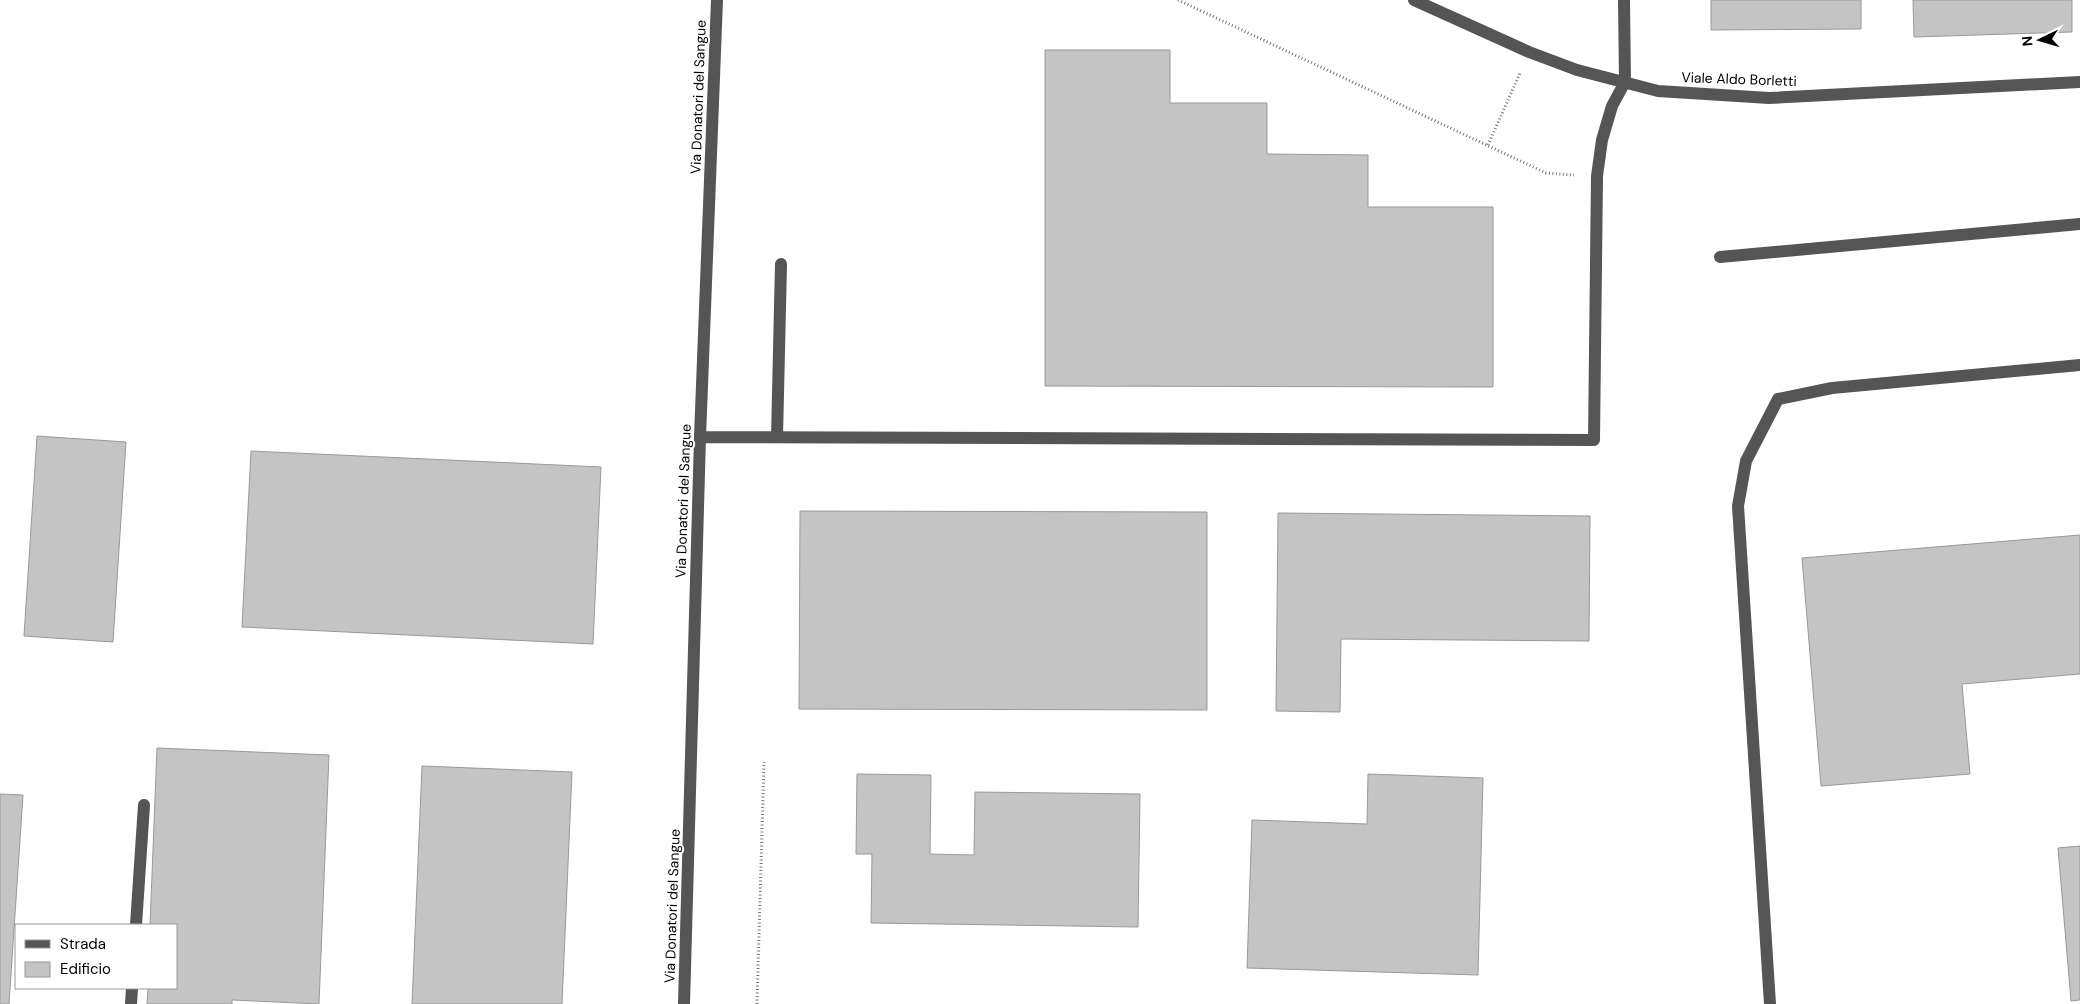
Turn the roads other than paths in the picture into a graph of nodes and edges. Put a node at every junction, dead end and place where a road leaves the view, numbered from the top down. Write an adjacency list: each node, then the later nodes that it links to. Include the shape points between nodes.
1 (716, 0): 10 (street, Via Donatori del Sangue)
2 (1414, 0): 4 (street, Viale Aldo Borletti, via 1529,52 1576,70)
3 (1624, 0): 4 (street)
4 (1625, 82): 5 (street, Viale Aldo Borletti, via 1658,91 1769,98); 11 (street, via 1612,106 1602,140 1597,176 1594,440)
5 (2080, 82)
6 (2080, 224): 7 (street)
7 (1720, 257)
8 (781, 264): 11 (street)
9 (2080, 365): 17 (street, via 1832,388 1778,399 1746,461 1738,506)
10 (700, 437): 11 (street); 16 (street, Via Donatori del Sangue)
11 (776, 438)
12 (144, 805): 13 (street)
13 (136, 924)
14 (132, 989): 15 (street)
15 (131, 1004)
16 (684, 1004)
17 (1770, 1004)

